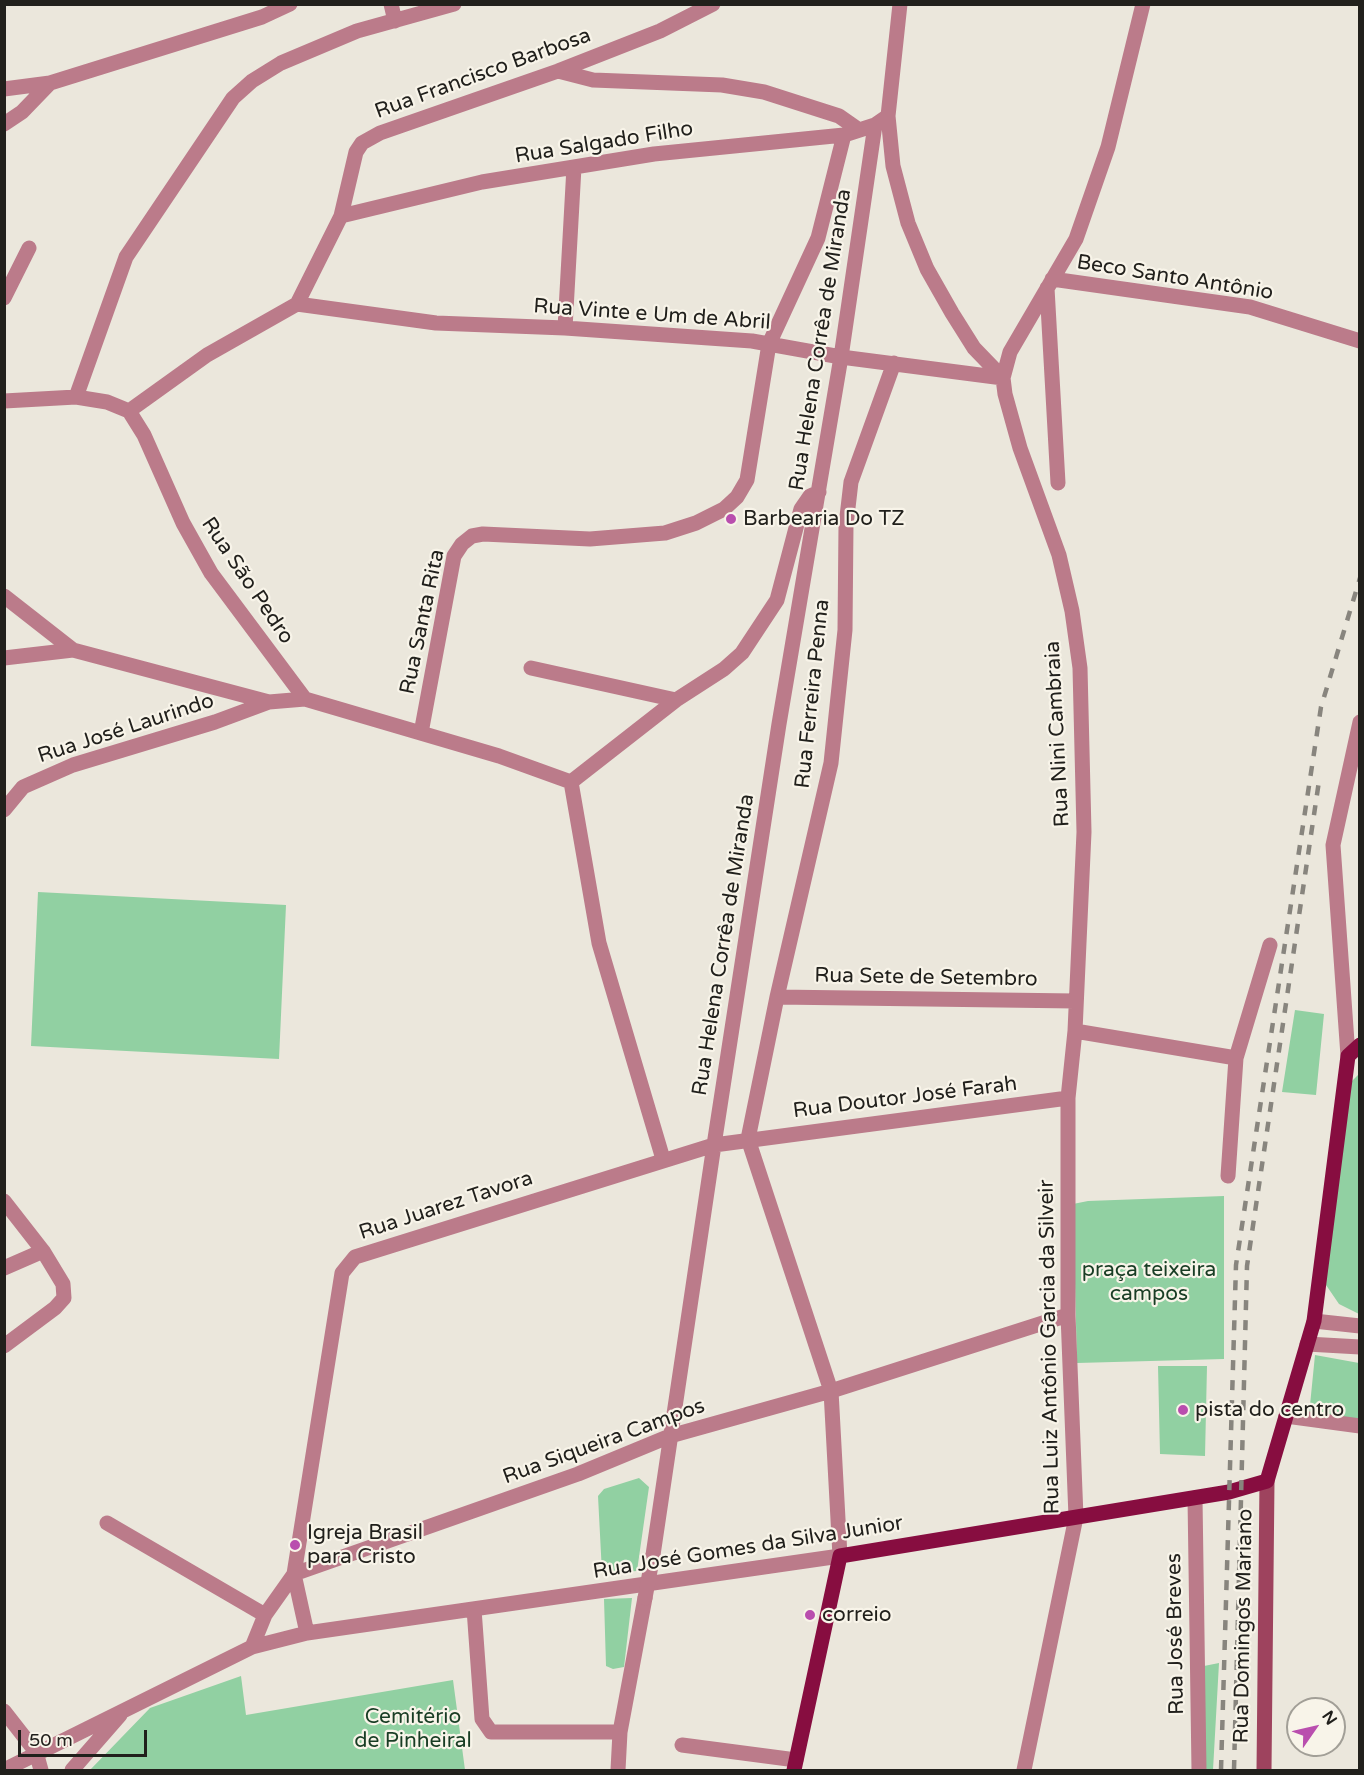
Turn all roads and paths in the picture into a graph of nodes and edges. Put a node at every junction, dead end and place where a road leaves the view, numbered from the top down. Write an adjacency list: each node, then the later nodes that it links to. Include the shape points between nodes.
1 (290, 4): 7 (street)
2 (391, 4): 8 (street)
3 (454, 4): 8 (street)
4 (713, 4): 9 (street, Rua Francisco Barbosa, via 660,31)
5 (900, 4): 12 (street)
6 (1143, 4): 19 (street, via 1108,147 1076,238)
7 (261, 11): 10 (street)
8 (395, 21): 28 (street, via 357,31 281,63 233,98 126,257)
9 (558, 71): 15 (street, via 592,80 722,85 764,92 839,116); 17 (street, Rua Francisco Barbosa, via 370,137 356,152)
10 (50, 83): 11 (street); 13 (street, via 22,112)
11 (4, 89)
12 (888, 116): 14 (street, Rua Salgado Filho); 27 (street, via 893,166 908,224 927,269 974,348)
13 (4, 124)
14 (875, 125): 15 (street, Rua Salgado Filho); 25 (street, Rua Helena Corrêa de Miranda)
15 (851, 132): 16 (street, Rua Salgado Filho); 24 (street, via 818,238)
16 (574, 167): 17 (street, Rua Salgado Filho, via 482,182); 22 (street)
17 (341, 216): 21 (street, Rua Francisco Barbosa)
18 (29, 248): 20 (street)
19 (1050, 283): 23 (street, Beco Santo Antônio, via 1250,307); 27 (street, via 1010,352); 31 (street)
20 (4, 298)
21 (297, 304): 22 (street, Rua Vinte e Um de Abril, via 436,323); 30 (street, via 207,355)
22 (565, 328): 24 (street, Rua Vinte e Um de Abril)
23 (1359, 341)
24 (770, 344): 25 (street, Rua Vinte e Um de Abril); 42 (street, Rua Santa Rita, via 747,480 737,497 723,509 665,533 590,539 483,534 462,544 454,556)
25 (841, 357): 26 (street, Rua Vinte e Um de Abril); 32 (street, Rua Helena Corrêa de Miranda)
26 (894, 363): 27 (street, Rua Vinte e Um de Abril); 46 (street, Rua Ferreira Penna, via 851,482 846,525 845,630 831,763)
27 (1003, 378): 47 (street, Rua Nini Cambraia, via 1020,448 1059,555 1080,668 1084,832)
28 (76, 397): 29 (street); 30 (street, via 107,402)
29 (4, 400)
30 (129, 411): 38 (street, Rua São Pedro, via 211,573)
31 (1058, 483)
32 (819, 492): 39 (street, via 810,496 801,509 777,600 761,626 734,662); 54 (street, Rua Helena Corrêa de Miranda)
33 (4, 596): 34 (street)
34 (12, 610): 35 (street)
35 (73, 650): 36 (street); 40 (street)
36 (4, 658)
37 (531, 668): 39 (street)
38 (304, 699): 40 (street); 42 (street)
39 (676, 700): 43 (street)
40 (269, 702): 44 (street, Rua José Laurindo, via 73,765 23,787)
41 (1359, 722): 50 (street, via 1333,845)
42 (421, 734): 43 (street)
43 (571, 782): 55 (street, via 599,943)
44 (4, 810)
45 (1270, 945): 51 (street)
46 (777, 997): 47 (street, Rua Sete de Setembro); 53 (street, Rua Ferreira Penna)
47 (1075, 1001): 48 (street, Rua Nini Cambraia)
48 (1075, 1031): 51 (street); 52 (street, Rua Nini Cambraia)
49 (1359, 1045): 50 (main road)
50 (1348, 1056): 61 (main road)
51 (1236, 1058): 56 (street)
52 (1068, 1098): 53 (street, Rua Doutor José Farah); 60 (street, Rua Luiz Antônio Garcia da Silveir)
53 (748, 1139): 54 (street, Rua Juarez Tavora); 66 (street)
54 (714, 1145): 55 (street, Rua Juarez Tavora); 69 (street, Rua Helena Corrêa de Miranda)
55 (663, 1159): 75 (street, Rua Juarez Tavora, via 356,1257 342,1273)
56 (1228, 1176)
57 (4, 1201): 58 (street)
58 (43, 1251): 59 (street); 64 (street, via 63,1284 64,1298)
59 (4, 1268)
60 (1068, 1315): 66 (street, Rua Siqueira Campos); 72 (street, Rua Luiz Antônio Garcia da Silveir)
61 (1314, 1321): 62 (street); 63 (main road)
62 (1359, 1326)
63 (1307, 1344): 65 (street); 67 (main road)
64 (4, 1346)
65 (1359, 1347)
66 (831, 1391): 69 (street, Rua Siqueira Campos); 74 (street)
67 (1286, 1416): 68 (street); 70 (main road)
68 (1359, 1426)
69 (670, 1436): 75 (street, Rua Siqueira Campos, via 578,1474); 82 (street, Rua Helena Corrêa de Miranda, bridge)
70 (1267, 1481): 71 (main road, Rua José Gomes da Silva Junior, via 1242,1490); 92 (street, Rua Domingos Mariano)
71 (1195, 1498): 72 (main road, Rua José Gomes da Silva Junior); 91 (street, Rua José Breves)
72 (1076, 1517): 74 (main road, Rua José Gomes da Silva Junior); 90 (street, Rua Luiz Antônio Garcia da Silveir)
73 (107, 1523): 77 (street)
74 (840, 1556): 76 (street, Rua José Gomes da Silva Junior); 85 (main road)
75 (294, 1574): 77 (street); 78 (street, Rua Juarez Tavora)
76 (474, 1609): 78 (street, Rua José Gomes da Silva Junior); 82 (street, via 485,1727 498,1733)
77 (265, 1614): 79 (street)
78 (307, 1633): 79 (street, Rua José Gomes da Silva Junior)
79 (252, 1647): 81 (street, Rua José Gomes da Silva Junior)
80 (4, 1711): 84 (street)
81 (124, 1711): 84 (street); 88 (street)
82 (620, 1732): 89 (street, Rua Helena Corrêa de Miranda)
83 (682, 1745): 85 (street)
84 (36, 1752): 86 (street); 87 (street)
85 (795, 1765)
86 (4, 1770)
87 (41, 1770)
88 (72, 1770)
89 (618, 1770)
90 (1024, 1770)
91 (1199, 1770)
92 (1264, 1770)

